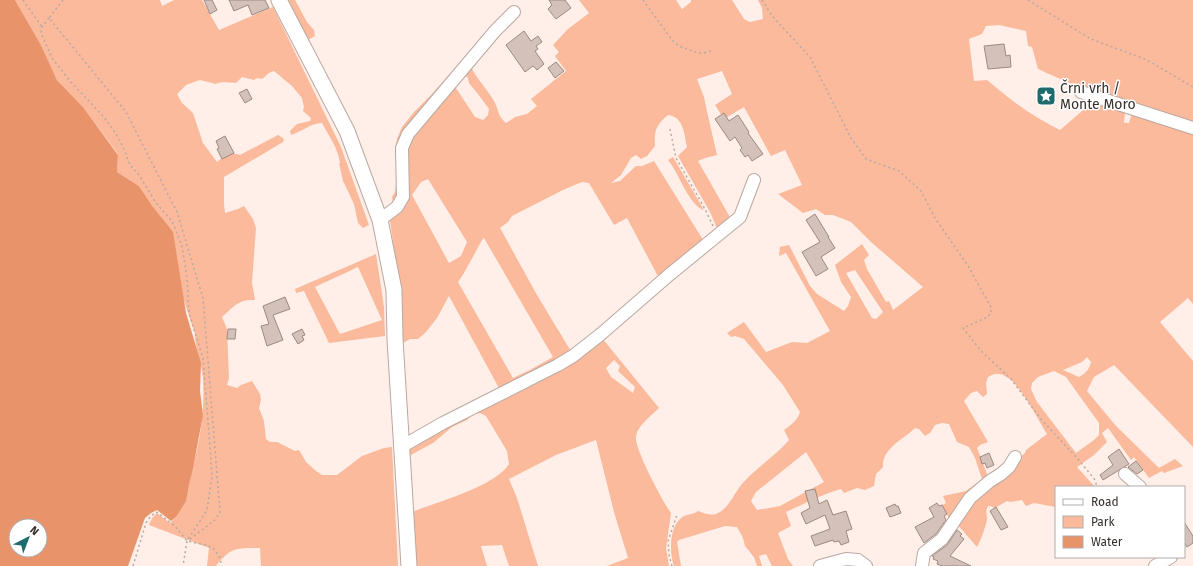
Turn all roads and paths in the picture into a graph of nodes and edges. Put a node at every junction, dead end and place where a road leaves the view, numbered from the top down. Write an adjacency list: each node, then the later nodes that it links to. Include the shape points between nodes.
1 (23, 0): 9 (path)
2 (63, 0): 8 (path)
3 (279, 0): 16 (main road, via 347,130)
4 (642, 0): 10 (path, via 679,46 698,53)
5 (762, 0): 21 (path, via 772,16 810,57 851,138 866,159 899,171 921,191 992,309 988,317 963,328 981,351 1011,379 1040,418 1095,480)
6 (1028, 0): 11 (path, via 1091,39 1147,60)
7 (514, 12): 16 (street, via 408,134 402,148 403,197 397,207)
8 (49, 18): 9 (path); 24 (path, via 126,112 177,212 203,298 220,512 216,520)
9 (42, 28): 24 (path, via 41,33 52,58 108,122 130,165 172,221 182,246 189,313 203,358 212,476 207,510)
10 (714, 50)
11 (1193, 87)
12 (1082, 92): 13 (street)
13 (1193, 128)
14 (670, 129): 17 (path, via 676,158 712,223)
15 (754, 180): 17 (street, via 740,217)
16 (380, 220): 18 (main road, via 394,290)
17 (714, 238): 18 (street, via 573,356)
18 (400, 447): 29 (main road)
19 (1015, 457): 33 (street, via 1009,467 970,498 942,539 924,552)
20 (1125, 474): 22 (street)
21 (1097, 486)
22 (1139, 486)
23 (677, 515): 30 (path, via 668,541)
24 (187, 541): 26 (path, via 175,526 156,512 146,523); 27 (path); 28 (path, via 210,546 219,556)
25 (1169, 558): 34 (street)
26 (133, 566)
27 (183, 566)
28 (222, 566)
29 (409, 566)
30 (672, 566)
31 (820, 566): 32 (street, via 846,559 858,560)
32 (866, 566)
33 (922, 566)
34 (1156, 566)

